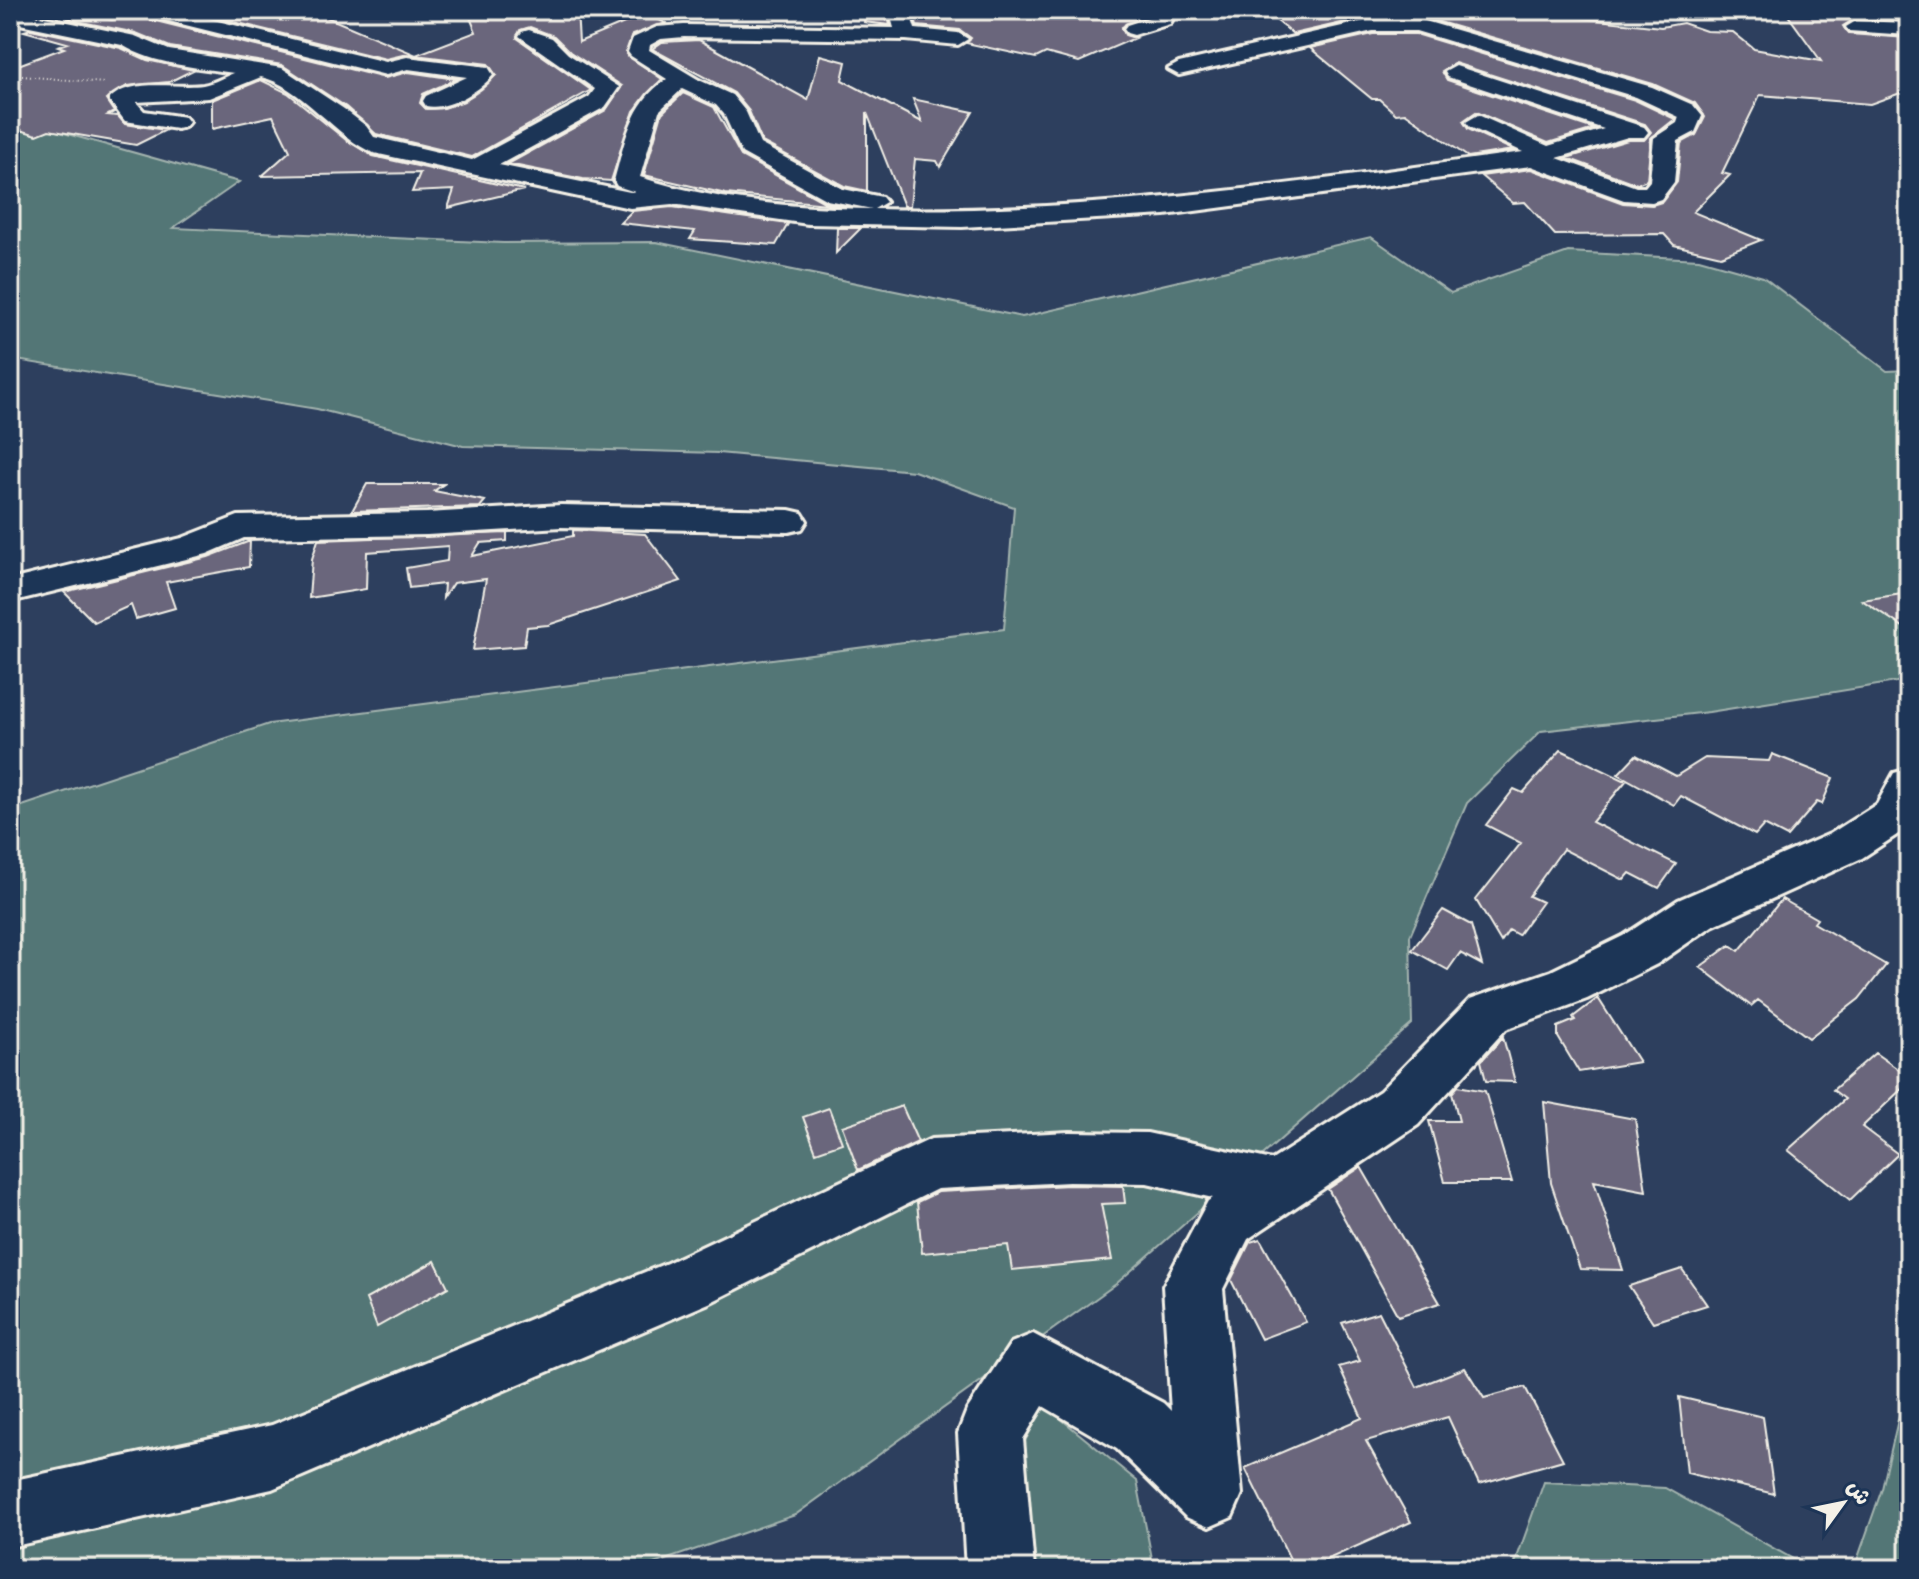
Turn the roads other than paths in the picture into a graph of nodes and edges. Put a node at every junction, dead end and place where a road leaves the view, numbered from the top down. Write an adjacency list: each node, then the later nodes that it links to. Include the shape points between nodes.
1 (148, 10): 15 (street, via 386,69 410,63 482,75)
2 (899, 10): 8 (street)
3 (1159, 10): 6 (street, via 1163,20)
4 (10, 16): 11 (street, via 128,40 169,56)
5 (1856, 27): 7 (street)
6 (1134, 29)
7 (1909, 29)
8 (906, 34): 10 (street); 14 (street, via 684,31 657,33 640,42 638,52)
9 (529, 36): 21 (street, via 608,87 597,102)
10 (958, 39)
11 (262, 69): 16 (street, via 209,91 137,94 120,100 133,116); 21 (street, via 310,95 365,142)
12 (1179, 69): 19 (street, via 1373,25 1418,25 1644,92 1685,110 1691,116 1687,127)
13 (1456, 72): 18 (street)
14 (683, 78): 22 (street, via 649,103 626,181); 23 (street, via 724,100 750,148 836,195 880,203)
15 (434, 101)
16 (177, 122)
17 (1478, 122): 20 (street)
18 (1626, 130): 19 (street); 20 (street)
19 (1666, 138): 20 (street, via 1662,182 1643,196)
20 (1540, 156): 23 (street, via 1165,207)
21 (477, 167): 22 (street, via 630,200)
22 (672, 196): 23 (street, via 808,216)
23 (903, 220)
24 (789, 521): 25 (street, via 561,516 238,527 194,546)
25 (10, 591)
26 (1909, 784): 27 (street, via 1894,815 1846,846 1695,913 1640,950 1569,985 1488,1014 1399,1108)
27 (1279, 1187): 28 (street, via 1147,1158 931,1164 688,1283 272,1457); 29 (street, via 1228,1220 1193,1286 1209,1494 1140,1426 1033,1365 990,1433)
28 (10, 1514)
29 (1000, 1569)

